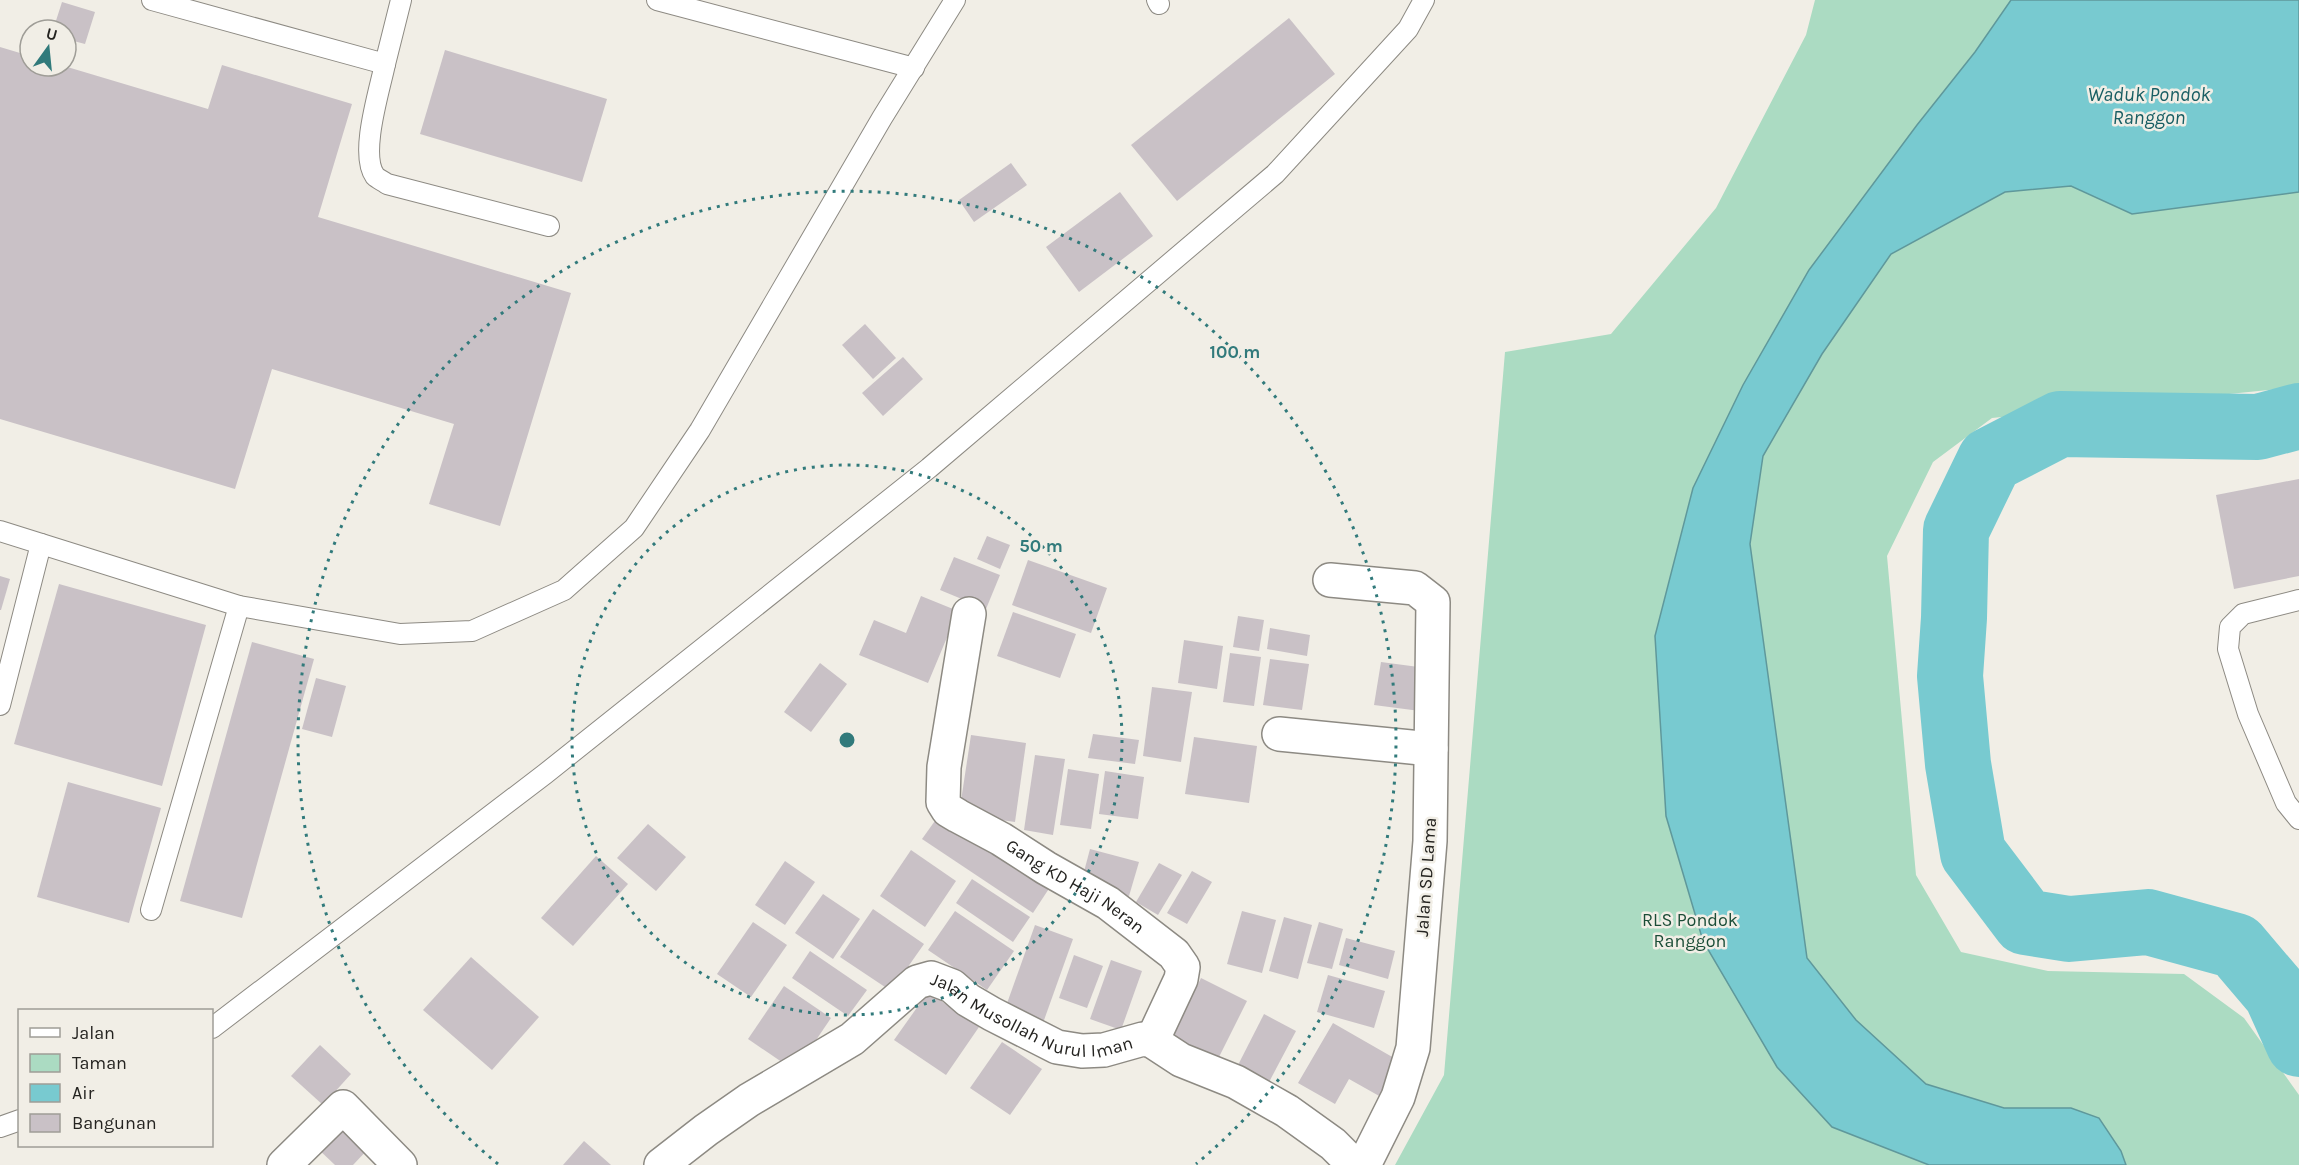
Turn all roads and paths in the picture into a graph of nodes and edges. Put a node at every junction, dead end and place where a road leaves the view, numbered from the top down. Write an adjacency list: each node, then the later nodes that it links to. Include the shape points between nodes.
1 (152, 0): 6 (lane)
2 (401, 0): 6 (lane)
3 (657, 0): 7 (lane)
4 (1425, 0): 20 (lane, via 1408,28 1275,174 929,468 545,774)
5 (946, 2): 7 (lane)
6 (385, 64): 8 (lane, via 369,141 370,163 376,176 387,184)
7 (914, 68): 13 (lane, via 700,430 634,528 564,590 472,632 400,634)
8 (549, 226)
9 (0, 531): 10 (lane)
10 (41, 544): 13 (lane); 15 (lane)
11 (1330, 580): 17 (street, Jalan SD Lama, via 1414,588 1433,602)
12 (2299, 600): 18 (lane, via 2243,614 2230,627 2228,649 2248,714 2286,803)
13 (239, 606): 19 (lane)
14 (969, 614): 21 (street, Gang KD Haji Neran, via 944,767 943,802 948,810 1108,903 1174,954 1183,967 1181,979)
15 (0, 705)
16 (1279, 734): 17 (street)
17 (1431, 749): 28 (street, Jalan SD Lama, via 1430,841 1413,1048 1398,1096)
18 (2299, 819)
19 (151, 910)
20 (213, 1027)
21 (1152, 1041): 26 (street, Jalan Musollah Nurul Iman, via 1104,1050 1057,1047 992,1014 952,986 931,978 916,982 852,1039 749,1100); 27 (street, Jalan Musollah Nurul Iman, via 1181,1060 1236,1082 1287,1111 1333,1144)
22 (18, 1121): 23 (lane)
23 (0, 1127)
24 (284, 1165): 25 (street, via 343,1107)
25 (400, 1165)
26 (661, 1165)
27 (1354, 1165)
28 (1364, 1165)

